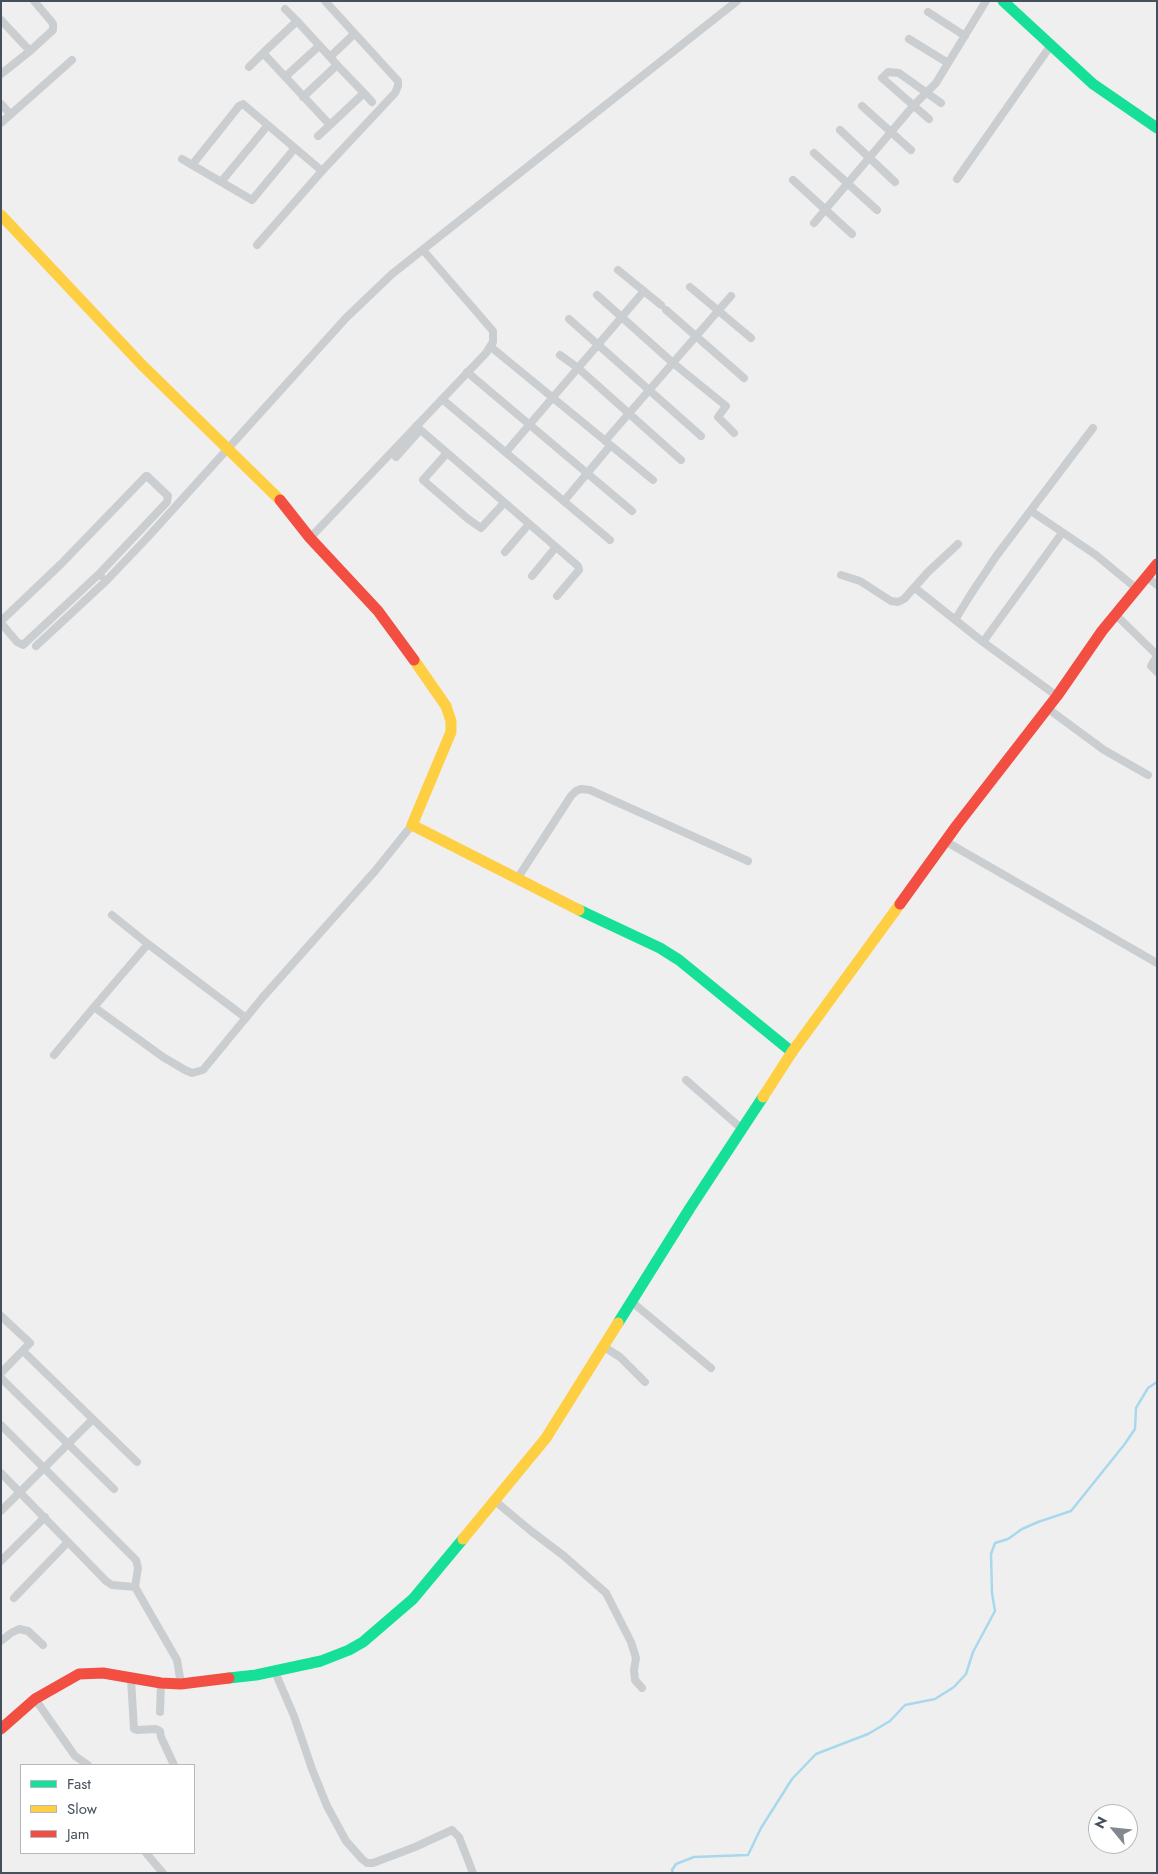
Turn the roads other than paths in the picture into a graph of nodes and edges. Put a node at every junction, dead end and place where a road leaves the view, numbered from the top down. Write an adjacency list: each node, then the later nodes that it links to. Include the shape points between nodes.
1 (34, 1): 15 (street, via 51,21 53,30)
2 (325, 1): 10 (street)
3 (737, 1): 59 (street)
4 (986, 1): 11 (street)
5 (1003, 1): 13 (street)
6 (285, 9): 9 (street)
7 (928, 12): 11 (street)
8 (1, 20): 15 (street)
9 (297, 22): 14 (street); 16 (street)
10 (354, 34): 17 (street); 47 (street, via 398,81 398,86)
11 (965, 36): 19 (street)
12 (909, 38): 19 (street)
13 (1051, 45): 37 (street, via 1093,84); 48 (street)
14 (319, 46): 17 (street); 23 (street)
15 (30, 52): 22 (street)
16 (263, 53): 21 (street); 23 (street)
17 (330, 57): 20 (street)
18 (72, 60): 32 (street)
19 (948, 64): 24 (street)
20 (337, 65): 25 (street); 26 (street)
21 (249, 67)
22 (1, 74)
23 (285, 78): 26 (street)
24 (927, 92): 28 (street); 31 (street); 31 (street, via 899,73 888,72 882,78)
25 (364, 93): 27 (street); 36 (street)
26 (303, 97): 36 (street)
27 (372, 102)
28 (941, 103)
29 (1, 104): 32 (street)
30 (862, 106): 39 (street)
31 (913, 106): 33 (street); 39 (street)
32 (10, 114): 34 (street)
33 (929, 119)
34 (1, 123)
35 (268, 125): 41 (street); 46 (street, via 240,105); 50 (street)
36 (330, 125): 40 (street)
37 (1157, 128)
38 (840, 130): 44 (street)
39 (892, 131): 42 (street); 44 (street)
40 (318, 136)
41 (295, 148): 47 (street); 50 (street, via 252,200)
42 (912, 150)
43 (814, 153): 52 (street)
44 (870, 157): 51 (street); 52 (street)
45 (182, 159): 46 (street)
46 (192, 165): 50 (street)
47 (322, 172): 58 (street)
48 (957, 179)
49 (793, 180): 53 (street)
50 (221, 182)
51 (895, 182)
52 (848, 183): 53 (street); 54 (street)
53 (826, 209): 56 (street); 57 (street)
54 (878, 210)
55 (1, 215): 87 (street, via 142,365)
56 (814, 223)
57 (852, 234)
58 (257, 245)
59 (423, 250): 71 (street, via 493,331); 87 (street, via 392,274 346,318)
60 (618, 270): 62 (street)
61 (690, 287): 65 (street)
62 (644, 291): 66 (street); 68 (street)
63 (597, 295): 66 (street)
64 (731, 296): 65 (street)
65 (718, 311): 68 (street); 69 (street)
66 (622, 317): 70 (street); 73 (street)
67 (570, 319): 70 (street)
68 (696, 336): 73 (street); 76 (street)
69 (750, 338)
70 (598, 345): 74 (street); 77 (street)
71 (491, 346): 75 (street); 78 (street)
72 (560, 355): 74 (street)
73 (673, 363): 77 (street); 84 (street, via 726,406 718,417)
74 (578, 368): 78 (street); 80 (street)
75 (467, 372): 79 (street); 81 (street)
76 (744, 378)
77 (649, 391): 80 (street); 85 (street)
78 (553, 398): 81 (street); 86 (street)
79 (442, 399): 82 (street); 88 (street)
80 (628, 414): 86 (street); 91 (street)
81 (530, 425): 88 (street); 92 (street)
82 (418, 428): 89 (street); 90 (street); 100 (street)
83 (1093, 428): 97 (street)
84 (734, 433)
85 (701, 436)
86 (608, 444): 92 (street); 93 (street)
87 (228, 449): 100 (street, via 278,498); 110 (street)
88 (506, 452): 94 (street)
89 (447, 453): 95 (street); 95 (street, via 423,480 481,528)
90 (396, 457)
91 (681, 460)
92 (587, 473): 94 (street); 96 (street)
93 (653, 480)
94 (564, 501): 101 (street)
95 (504, 503): 98 (street)
96 (632, 511)
97 (1031, 511): 99 (street); 116 (street, via 997,555)
98 (530, 524): 103 (street); 104 (street)
99 (1062, 533): 113 (street, via 1096,555); 118 (street)
100 (310, 538): 125 (street, via 378,611 446,706 451,732)
101 (610, 540)
102 (958, 544): 112 (street)
103 (556, 547): 108 (street); 114 (street, via 579,570)
104 (505, 552)
105 (1157, 564): 109 (street)
106 (99, 574): 110 (street); 117 (street, via 23,645); 117 (street, via 167,502 168,496 147,476)
107 (841, 575): 112 (street, via 867,584 896,602 904,599)
108 (532, 576)
109 (1147, 577): 111 (street); 113 (street)
110 (107, 580): 119 (street)
111 (1157, 585)
112 (914, 588): 116 (street)
113 (1137, 589): 115 (street)
114 (557, 596)
115 (1116, 615): 120 (street); 122 (street)
116 (955, 620): 118 (street)
117 (1, 622)
118 (984, 642): 122 (street)
119 (36, 646)
120 (1157, 656): 121 (street, via 1151,665)
121 (1157, 672)
122 (1057, 696): 123 (street)
123 (1047, 708): 124 (street, via 1104,750); 126 (street)
124 (1148, 775)
125 (412, 825): 128 (street); 133 (street)
126 (945, 842): 131 (street); 134 (street)
127 (748, 861): 128 (street, via 590,790 581,790 571,796)
128 (517, 879): 134 (street, via 680,960)
129 (112, 915): 130 (street)
130 (148, 944): 132 (street); 133 (street)
131 (1157, 963)
132 (94, 1007): 133 (street, via 163,1057 192,1072 203,1070); 135 (street)
133 (246, 1018)
134 (792, 1052): 137 (street)
135 (54, 1055)
136 (686, 1080): 137 (street)
137 (742, 1129): 138 (street)
138 (632, 1302): 140 (street); 142 (street)
139 (1, 1316): 141 (street, via 30,1343)
140 (604, 1347): 144 (street, via 620,1357); 153 (street, via 546,1438)
141 (23, 1351): 143 (street); 145 (street)
142 (711, 1368)
143 (2, 1372): 147 (street)
144 (645, 1382)
145 (93, 1419): 147 (street); 148 (street)
146 (1, 1425): 149 (street)
147 (68, 1444): 149 (street); 151 (street)
148 (137, 1462)
149 (44, 1468): 152 (street); 158 (street, via 136,1560)
150 (1, 1473): 152 (street)
151 (114, 1489)
152 (21, 1492): 154 (street); 155 (street)
153 (495, 1501): 164 (street, via 414,1599 363,1642 327,1659); 168 (street, via 606,1593 632,1642 636,1658 635,1680)
154 (1, 1511)
155 (45, 1517): 156 (street); 157 (street)
156 (68, 1542): 158 (street, via 109,1584); 159 (street)
157 (1, 1560)
158 (135, 1587): 167 (street, via 178,1662)
159 (14, 1598)
160 (1, 1629): 161 (street)
161 (8, 1635): 162 (street); 163 (street, via 24,1629)
162 (1, 1641)
163 (43, 1645)
164 (275, 1672): 167 (street); 176 (street, via 327,1806 346,1841 362,1859 373,1863 452,1830 459,1837)
165 (131, 1679): 166 (street); 169 (street, via 103,1673 80,1674); 173 (street, via 134,1729 159,1729)
166 (161, 1683): 167 (street); 170 (street)
167 (181, 1684)
168 (642, 1688)
169 (36, 1699): 171 (street); 172 (street, via 75,1756)
170 (160, 1712)
171 (1, 1729)
172 (87, 1764)
173 (174, 1764)
174 (147, 1854): 175 (street)
175 (163, 1873)
176 (472, 1873)

